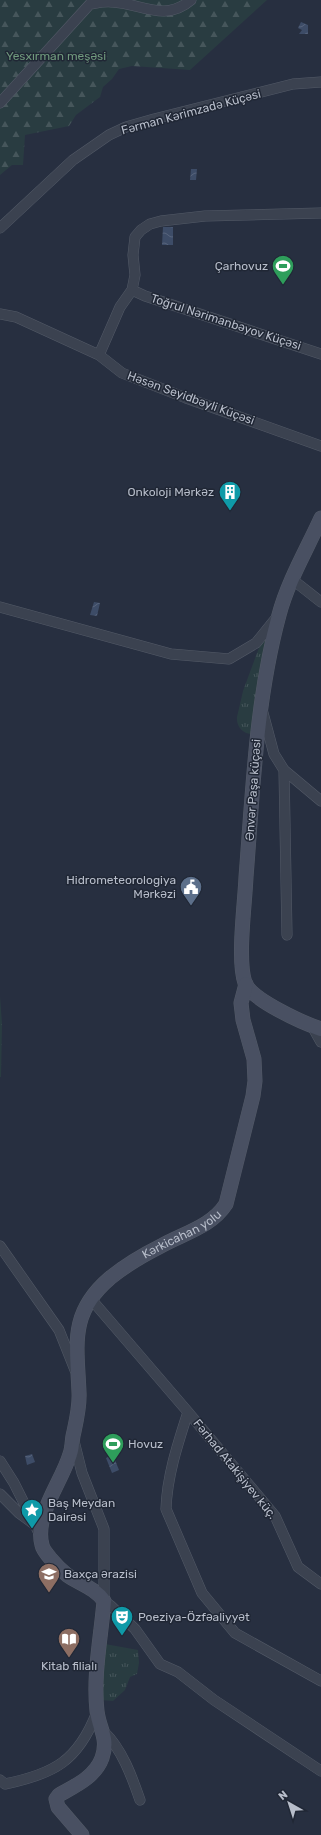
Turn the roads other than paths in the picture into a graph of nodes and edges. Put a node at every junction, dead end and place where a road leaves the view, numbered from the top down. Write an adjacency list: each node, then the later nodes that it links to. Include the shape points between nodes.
1 (191, 0): 3 (street, via 178,10 166,12 112,2 90,4)
2 (321, 82): 5 (street, Fərman Kərimzadə Küçəsi, via 293,84 126,127 104,138 73,160)
3 (0, 103)
4 (321, 213): 6 (street, via 205,216 150,224 135,237 135,275)
5 (0, 228)
6 (132, 290): 8 (street, Toğrul Nərimanbəyov Küçəsi); 9 (street, via 120,307)
7 (0, 314): 9 (street, Həsən Seyidbəyli Küçəsi, via 16,317)
8 (321, 354)
9 (98, 355): 10 (street, Həsən Seyidbəyli Küçəsi, via 122,373)
10 (321, 446)
11 (321, 518): 12 (street, Ənvər Paşa küçəsi)
12 (293, 580): 13 (street); 15 (street, Ənvər Paşa küçəsi)
13 (321, 602)
14 (0, 607): 15 (street, via 171,654 229,659 256,643)
15 (280, 614): 16 (street, Ənvər Paşa küçəsi)
16 (261, 700): 17 (street, via 274,754); 20 (street, Ənvər Paşa küçəsi, via 256,737 244,917 242,959)
17 (284, 770): 18 (street); 19 (street)
18 (321, 801)
19 (287, 934)
20 (246, 984): 21 (street, via 264,1002); 24 (street, Kərkicahan yolu, via 242,1003 243,1020 254,1059 255,1081 226,1204 219,1215 203,1225 136,1259)
21 (316, 1028): 22 (street)
22 (321, 1042)
23 (0, 1246): 25 (street, via 59,1330)
24 (90, 1299): 25 (street, Kərkicahan yolu, via 81,1316 76,1344); 26 (street, Fərhad Atakişiyev küç.)
25 (77, 1375): 27 (street, Kərkicahan yolu, via 79,1408)
26 (188, 1412): 31 (street, Fərhad Atakişiyev küç., via 275,1516 298,1567); 33 (street, Fərhad Atakişiyev küç., via 177,1447 166,1509 202,1593 235,1633)
27 (73, 1436): 30 (street, Kərkicahan yolu, via 70,1455); 32 (street, via 82,1473 104,1529)
28 (0, 1461): 30 (street, via 14,1482)
29 (0, 1494): 30 (street)
30 (37, 1529): 32 (street, via 42,1546 55,1564)
31 (321, 1584)
32 (104, 1601): 34 (street, via 96,1684); 36 (street, via 135,1629 160,1664 178,1672 214,1700)
33 (321, 1681)
34 (97, 1712): 35 (street); 37 (street, via 91,1728 65,1761 52,1770 5,1784)
35 (104, 1732): 38 (street, via 111,1739 129,1772); 39 (street, via 105,1748 97,1768 90,1776 58,1795 56,1799 58,1807)
36 (321, 1771)
37 (0, 1780)
38 (140, 1800)
39 (82, 1835)

